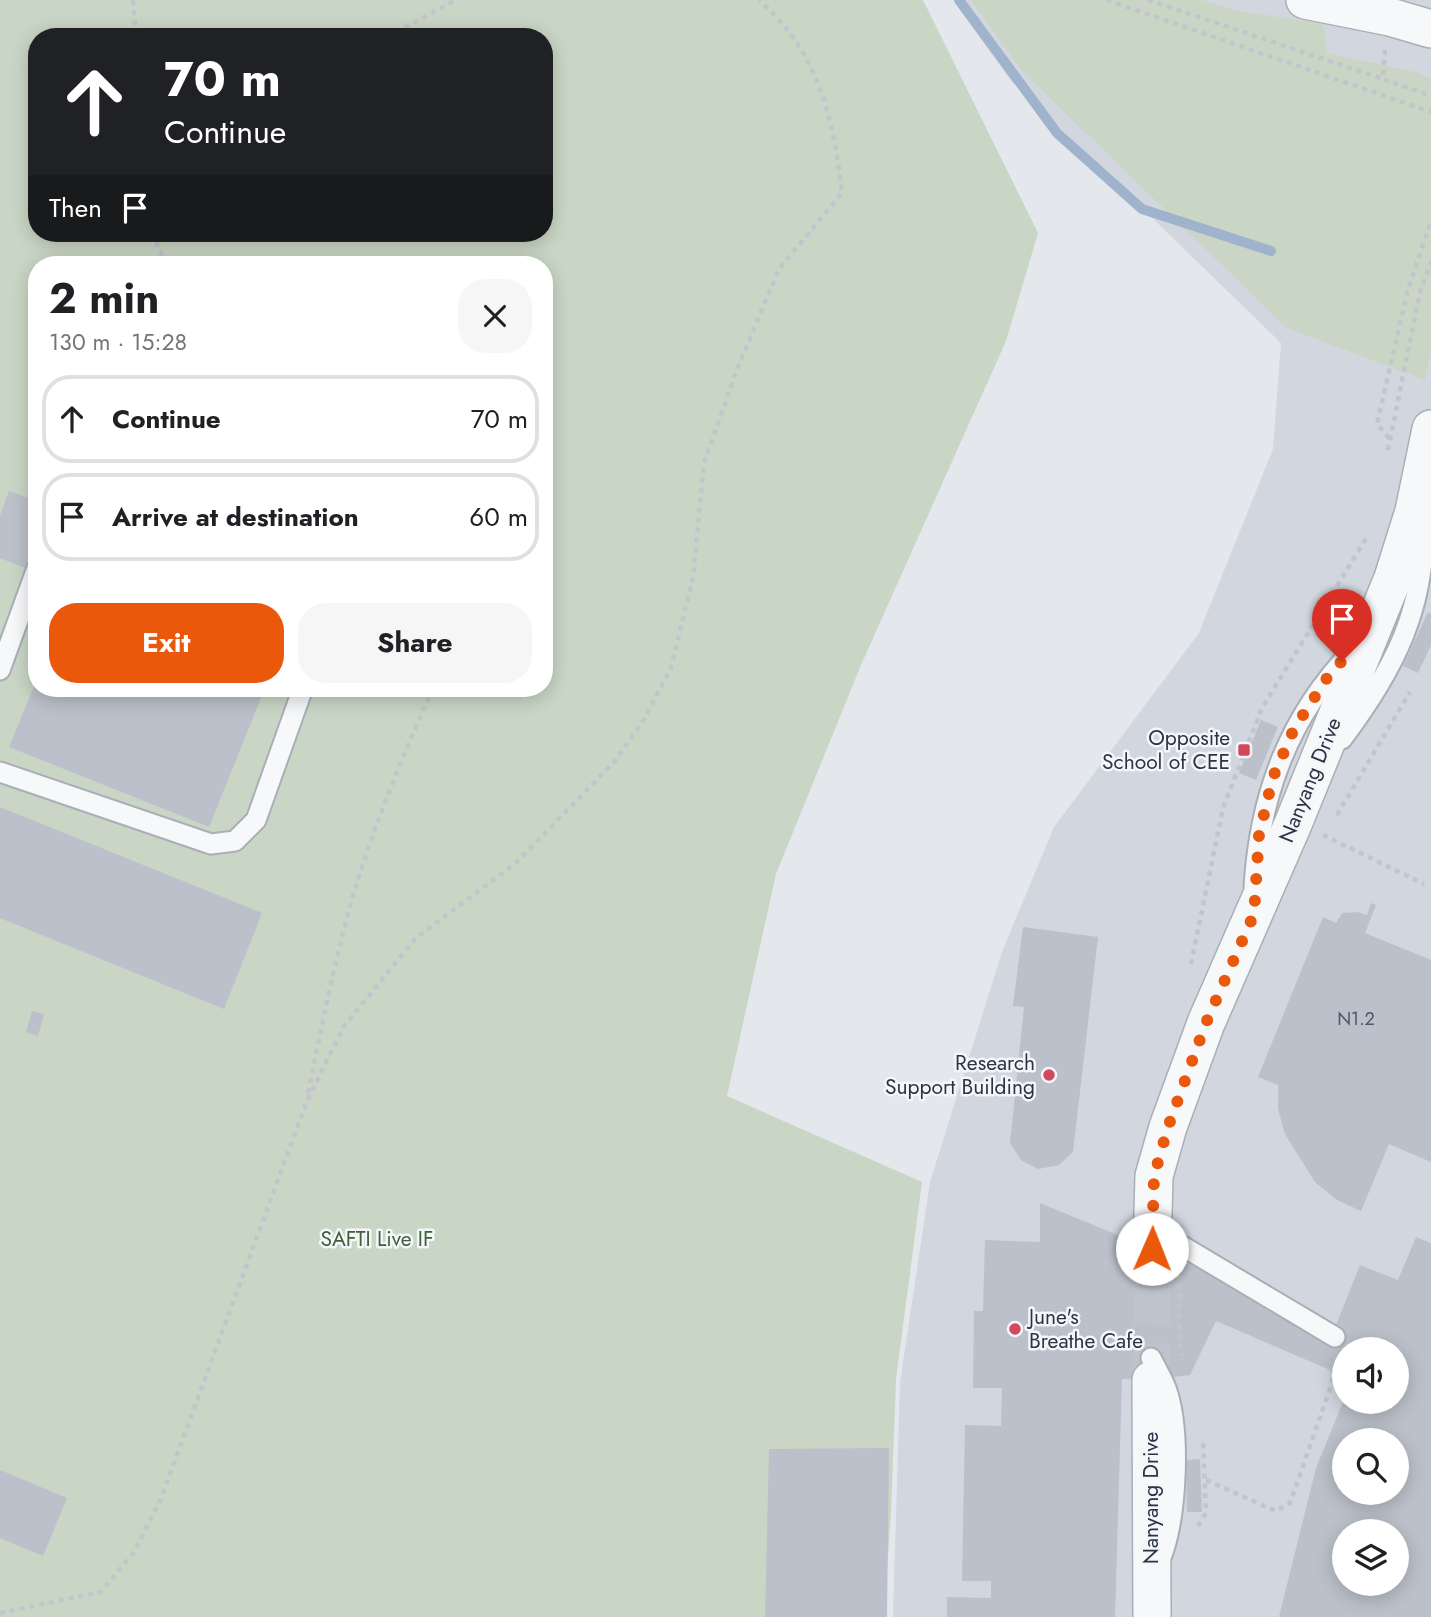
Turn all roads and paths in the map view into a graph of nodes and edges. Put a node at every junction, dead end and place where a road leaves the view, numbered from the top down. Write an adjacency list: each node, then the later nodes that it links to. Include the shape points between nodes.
1 (133, 0): 7 (path)
2 (456, 0): 8 (path)
3 (759, 0): 29 (path, via 777,16 815,72 835,134 842,193 779,269 733,379 704,463 693,578 671,668 643,722 615,761 517,862 416,938 344,1026)
4 (1107, 0): 11 (path)
5 (1148, 0): 10 (path)
6 (1305, 0): 9 (street)
7 (135, 28)
8 (404, 28)
9 (1431, 29)
10 (1383, 79)
11 (1431, 112)
12 (1431, 221): 14 (path, via 1408,289 1377,424)
13 (1431, 262): 14 (path, via 1420,292)
14 (1390, 439): 16 (path)
15 (1427, 457): 19 (street, Nanyang Drive, via 1405,545); 24 (lane, via 1425,547 1416,606 1395,657 1344,737)
16 (1386, 458)
17 (1373, 526): 28 (path, via 1262,708 1223,808)
18 (28, 593): 20 (lane)
19 (1369, 633): 24 (street, Nanyang Drive); 27 (lane, via 1329,675 1294,729 1273,777 1259,835)
20 (0, 670)
21 (300, 697): 23 (lane, via 256,820 235,841 211,844)
22 (429, 697): 29 (path, via 406,747 354,895)
23 (0, 772)
24 (1313, 772): 27 (street, Nanyang Drive)
25 (1325, 836): 26 (path)
26 (1424, 884)
27 (1254, 914): 30 (street, Nanyang Drive, via 1206,1023 1168,1127 1154,1176)
28 (1191, 968)
29 (307, 1101): 35 (path, via 160,1501 134,1552 101,1592)
30 (1152, 1238): 31 (lane)
31 (1335, 1337)
32 (1331, 1357): 34 (path, via 1332,1383 1290,1503 1276,1511)
33 (1151, 1369): 36 (street, Nanyang Drive)
34 (1206, 1480)
35 (0, 1614)
36 (1152, 1617)

